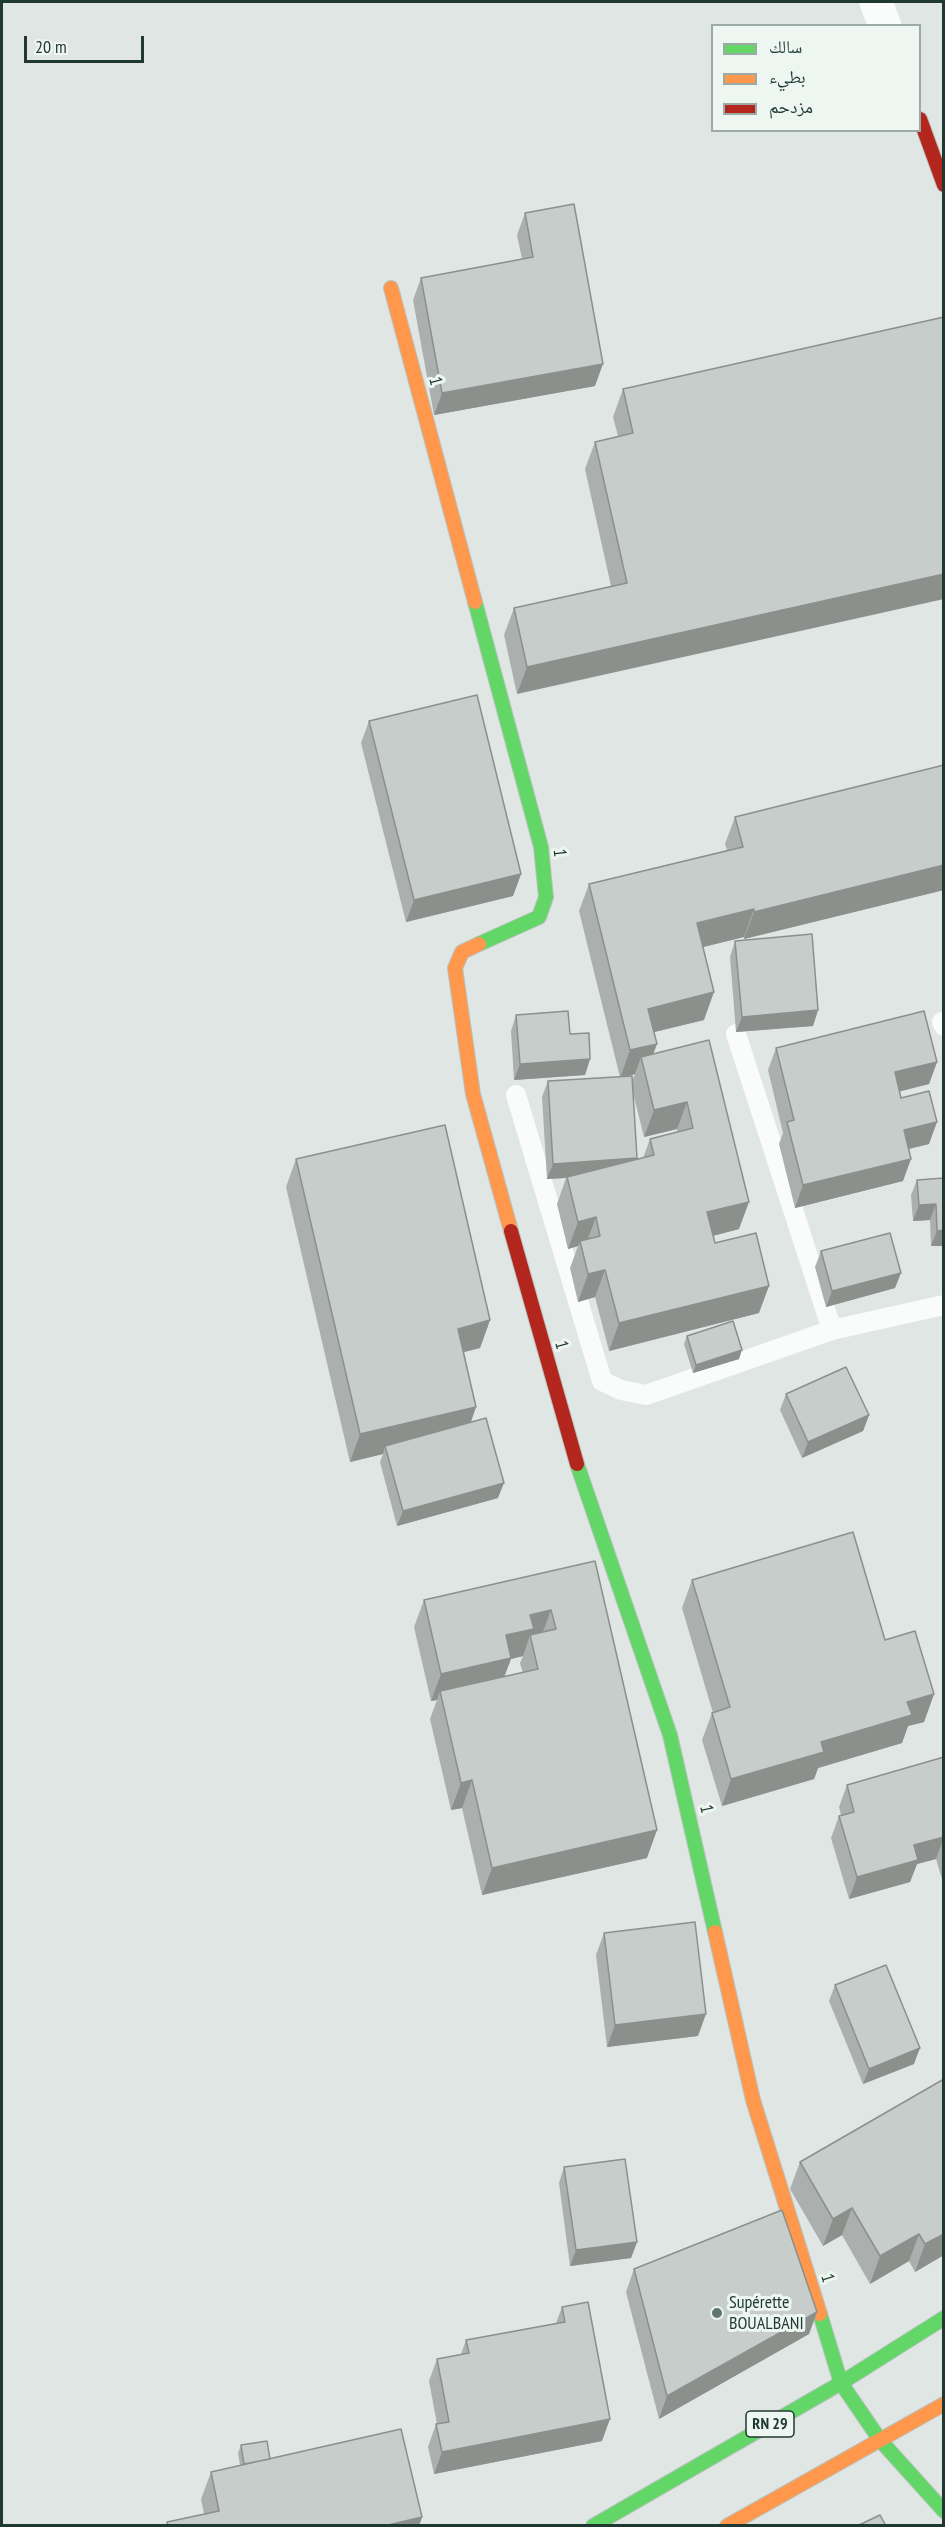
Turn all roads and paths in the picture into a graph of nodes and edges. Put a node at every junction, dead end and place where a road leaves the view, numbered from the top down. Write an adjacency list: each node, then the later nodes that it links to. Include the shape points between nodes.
1 (876, 2): 2 (street)
2 (884, 24)
3 (921, 122): 4 (main road)
4 (944, 185)
5 (391, 288): 11 (main road, 1, via 541,847 546,897 539,917 462,952 455,968 474,1094 566,1431 670,1735 753,2100)
6 (736, 1034): 9 (lane)
7 (516, 1095): 9 (lane, via 602,1381 646,1395)
8 (944, 1305): 9 (lane)
9 (831, 1330)
10 (944, 2318): 11 (main road, RN 29)
11 (841, 2383): 13 (main road, 1); 15 (main road, RN 29)
12 (944, 2404): 13 (main road)
13 (879, 2440): 14 (main road, 1); 16 (main road)
14 (944, 2511)
15 (593, 2526)
16 (727, 2526)

